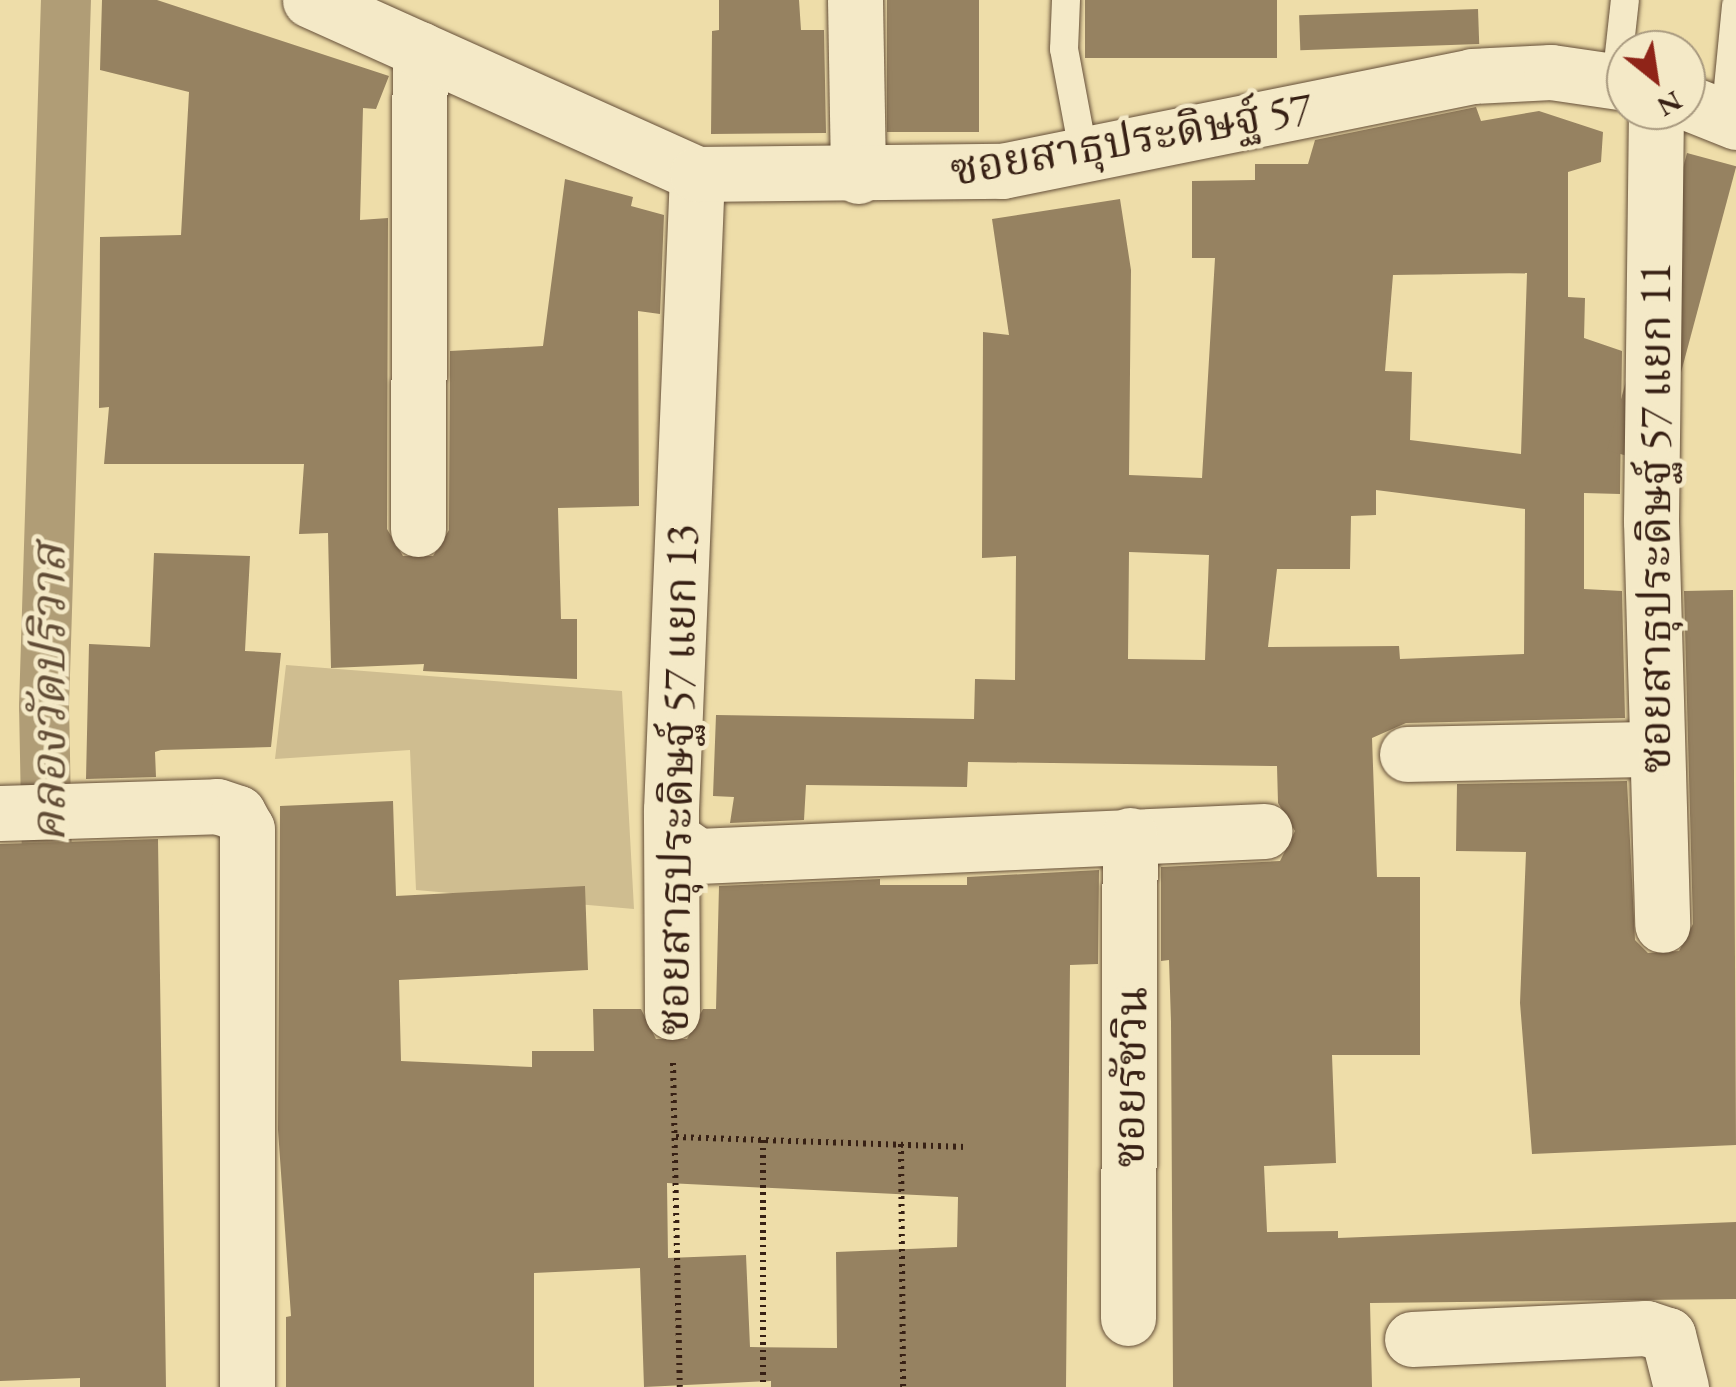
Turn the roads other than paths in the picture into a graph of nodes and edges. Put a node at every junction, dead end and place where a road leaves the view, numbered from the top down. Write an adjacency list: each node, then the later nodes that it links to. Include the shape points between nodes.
1 (310, 0): 7 (street, ซอยสาธุประดิษฐ์ 57)
2 (855, 0): 13 (street)
3 (1066, 0): 11 (lane, via 1064,49)
4 (1625, 0): 6 (lane)
5 (1735, 4): 9 (lane)
6 (1628, 30)
7 (420, 50): 12 (street, ซอยสาธุประดิษฐ์ 57); 14 (street)
8 (1606, 85): 11 (street, ซอยสาธุประดิษฐ์ 57, via 1551,72 1472,76)
9 (1716, 114)
10 (1634, 130): 15 (street, ซอยสาธุประดิษฐ์ 57 แยก 11)
11 (1084, 156): 13 (street, ซอยสาธุประดิษฐ์ 57, via 1002,171)
12 (697, 174): 13 (street, ซอยสาธุประดิษฐ์ 57); 20 (street, ซอยสาธุประดิษฐ์ 57 แยก 13)
13 (858, 176)
14 (418, 529)
15 (1654, 749): 16 (street); 21 (street, ซอยสาธุประดิษฐ์ 57 แยก 11)
16 (1407, 754)
17 (32, 812): 25 (street, via 217,806 238,813 247,829)
18 (1264, 831): 19 (street)
19 (1130, 835): 20 (street, via 698,856); 23 (street, ซอยรัชวิน)
20 (672, 838): 22 (street, ซอยสาธุประดิษฐ์ 57 แยก 13)
21 (1662, 925)
22 (672, 1012)
23 (1128, 1318)
24 (1412, 1339): 26 (street, via 1646,1328 1668,1335)
25 (246, 1387)
26 (1681, 1387)

